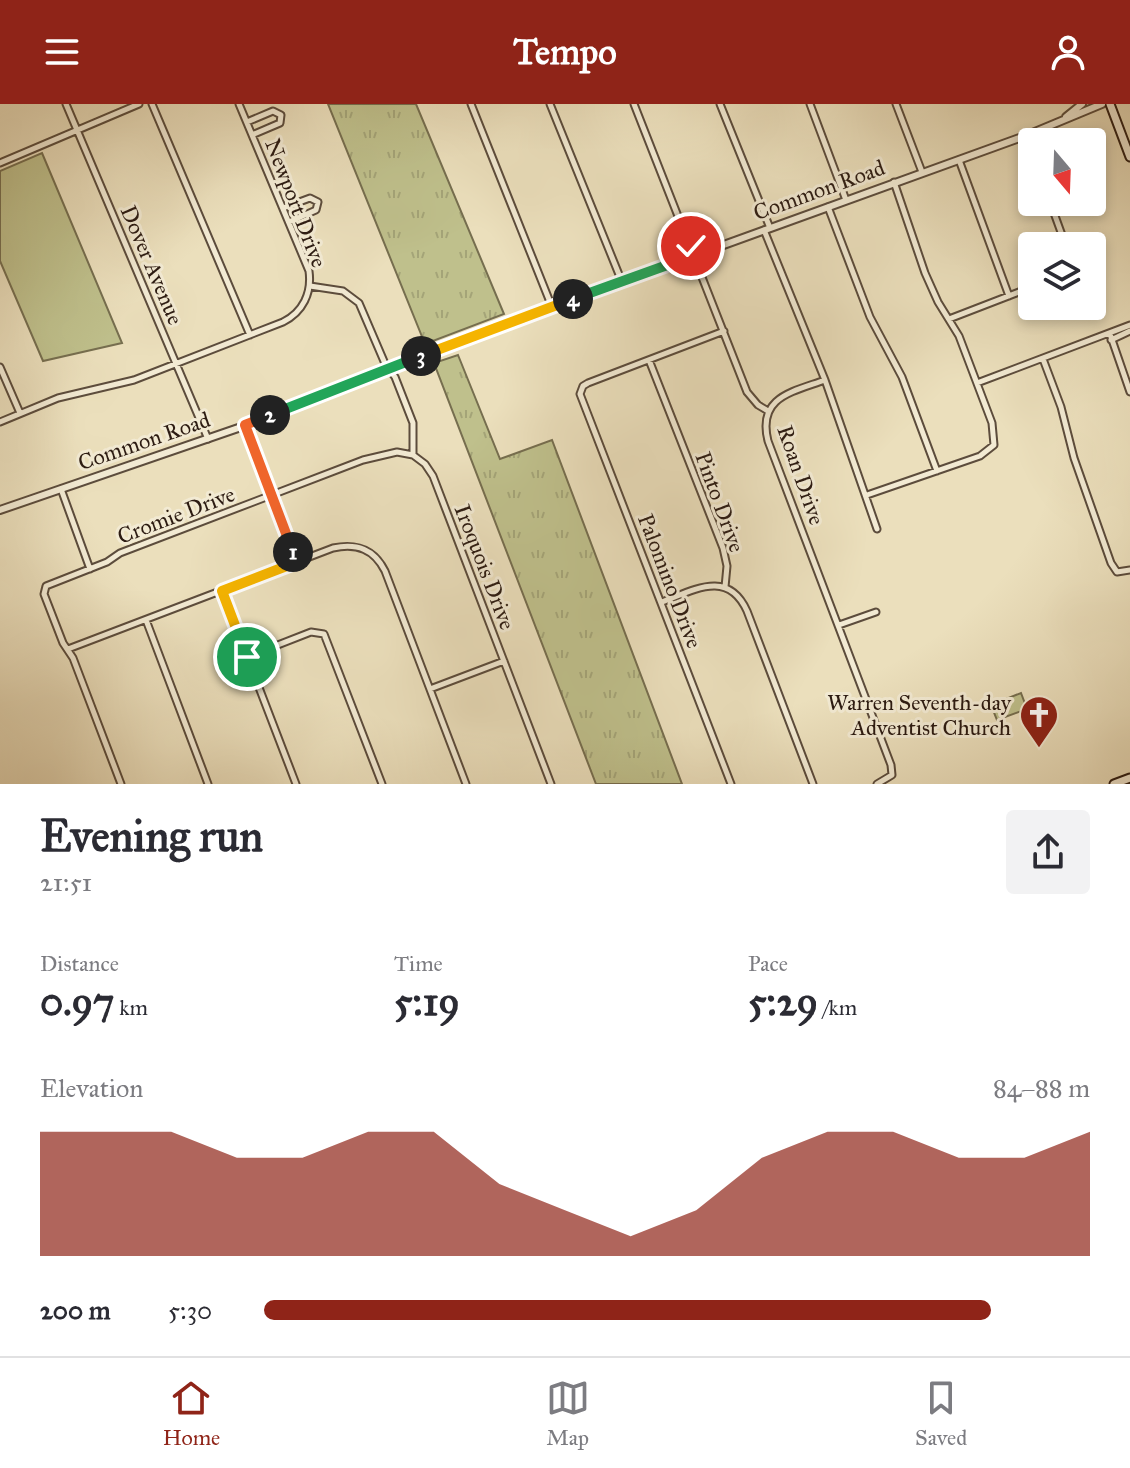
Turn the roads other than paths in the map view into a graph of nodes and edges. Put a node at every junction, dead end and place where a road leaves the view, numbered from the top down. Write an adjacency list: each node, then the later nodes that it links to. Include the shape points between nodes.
1 (66, 104): 17 (street, Dover Avenue)
2 (139, 104): 17 (street)
3 (152, 104): 40 (street)
4 (239, 104): 15 (street, Newport Drive)
5 (471, 104): 35 (street)
6 (550, 104): 31 (street)
7 (634, 104): 30 (street, Roan Drive)
8 (720, 104): 29 (street)
9 (810, 104): 25 (street)
10 (896, 104): 23 (street)
11 (1082, 104): 14 (street, Common Road)
12 (1102, 104): 14 (street, Common Road)
13 (1110, 104): 20 (main road)
14 (1064, 119): 16 (street, Common Road)
15 (247, 122): 18 (street, Newport Drive); 18 (street, via 273,111 281,115 280,123)
16 (1043, 128)
17 (77, 130): 22 (street); 44 (street, Dover Avenue)
18 (252, 135): 27 (street, Newport Drive)
19 (1018, 139): 21 (street, Common Road)
20 (1130, 157)
21 (959, 160): 23 (street, Common Road); 34 (street)
22 (1, 161)
23 (922, 172): 24 (street, Common Road)
24 (894, 182): 25 (street, Common Road); 36 (street, via 933,294)
25 (846, 200): 26 (street, Common Road)
26 (828, 207): 29 (street, Common Road); 56 (street)
27 (283, 208): 28 (street, Newport Drive); 28 (street, via 310,198 318,202 316,210)
28 (289, 222): 32 (street, Newport Drive)
29 (767, 229): 30 (street, Common Road); 47 (street)
30 (695, 255): 31 (street, Common Road); 38 (street, Roan Drive)
31 (622, 282): 35 (street, Common Road)
32 (310, 286): 40 (street, via 293,316); 46 (street, Newport Drive, via 343,291 359,303)
33 (1018, 292): 34 (street)
34 (1009, 296): 36 (street)
35 (552, 307): 46 (street, Common Road)
36 (949, 319): 48 (street)
37 (1130, 325): 41 (street)
38 (724, 331): 43 (street); 50 (street, Roan Drive, via 747,392)
39 (1130, 331): 41 (street)
40 (250, 335): 44 (street)
41 (1110, 337): 42 (street); 49 (street)
42 (1043, 359): 48 (street); 64 (street, via 1117,572)
43 (649, 360): 65 (street, Pinto Drive, via 723,548); 67 (street, Palomino Drive, via 581,390)
44 (176, 364): 51 (street); 54 (street, Dover Avenue)
45 (0, 367): 51 (street)
46 (389, 369): 53 (street, Common Road); 55 (street, via 413,426)
47 (825, 380): 50 (street, via 784,395); 59 (street)
48 (977, 383): 56 (street, via 994,445)
49 (1130, 392)
50 (768, 411): 70 (street, Roan Drive, via 768,441)
51 (20, 413): 52 (street)
52 (0, 422)
53 (245, 425): 54 (street, Common Road); 58 (street)
54 (208, 439): 57 (street, Common Road)
55 (413, 455): 58 (street, Cromie Drive, via 376,456); 73 (street, Iroquois Drive, via 433,476)
56 (937, 471): 59 (street)
57 (61, 489): 60 (street, Common Road); 63 (street)
58 (271, 495): 62 (street); 63 (street, Cromie Drive)
59 (867, 495): 61 (street)
60 (0, 510)
61 (877, 529)
62 (297, 562): 66 (street); 74 (street, via 344,546 366,549 384,568)
63 (90, 569): 71 (street, Cromie Drive, via 45,587)
64 (1130, 570)
65 (725, 587): 67 (street, via 699,588); 83 (street, Pinto Drive, via 747,611)
66 (222, 591): 69 (street); 72 (street)
67 (662, 602): 82 (street, Palomino Drive)
68 (876, 612): 70 (street)
69 (146, 620): 71 (street); 77 (street)
70 (839, 625): 84 (street, Roan Drive, via 891,765 892,775)
71 (67, 649): 76 (street)
72 (247, 657): 78 (street); 79 (street, via 311,632 323,633)
73 (504, 661): 74 (street); 81 (street, Iroquois Drive)
74 (430, 689): 80 (street)
75 (1130, 778): 85 (main road)
76 (121, 784)
77 (208, 784)
78 (296, 784)
79 (382, 784)
80 (466, 784)
81 (551, 784)
82 (731, 784)
83 (813, 784)
84 (877, 784)
85 (1114, 784)

